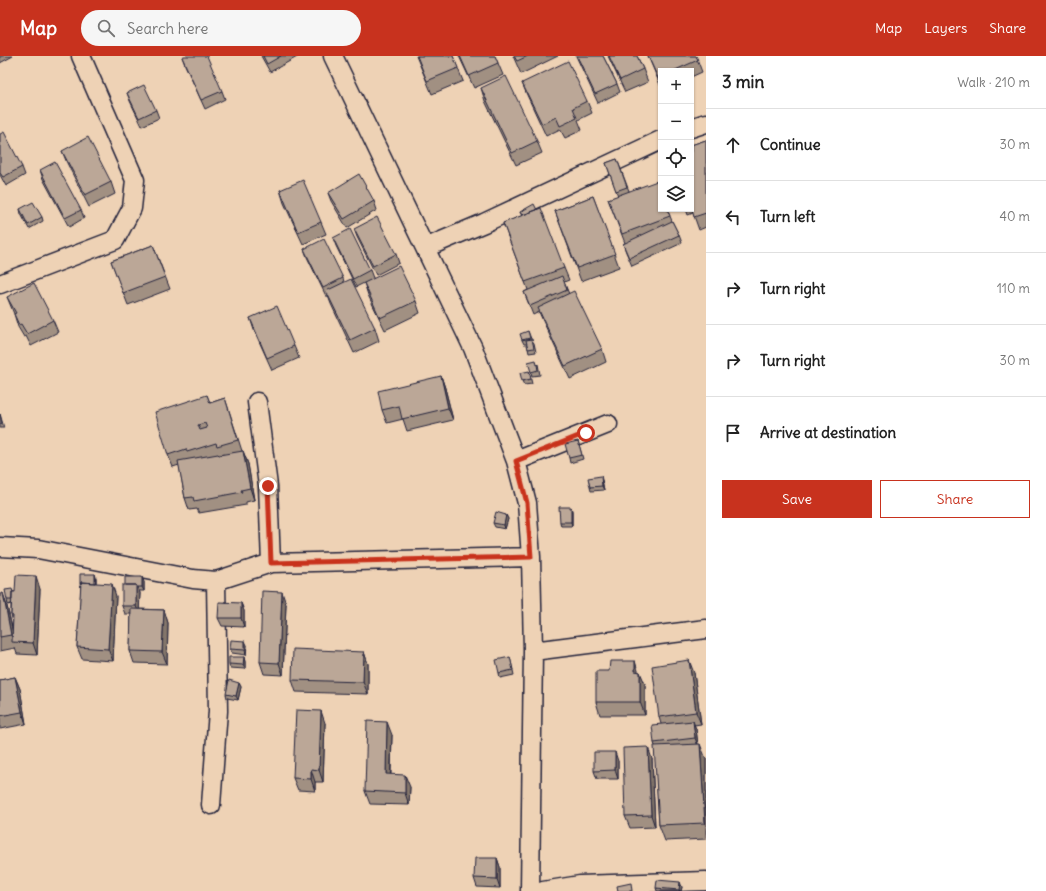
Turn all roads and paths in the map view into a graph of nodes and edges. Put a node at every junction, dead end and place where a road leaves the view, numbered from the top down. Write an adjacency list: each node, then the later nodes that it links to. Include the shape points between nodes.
1 (81, 56): 7 (street, via 135,180 132,208 115,240)
2 (333, 56): 6 (street)
3 (706, 123): 4 (street)
4 (694, 127)
5 (658, 141): 6 (street)
6 (425, 248): 10 (street, via 473,348)
7 (0, 284)
8 (257, 402): 13 (street, via 268,486)
9 (608, 424): 10 (street)
10 (516, 461): 12 (street, via 527,503)
11 (0, 547): 14 (street, via 38,548 193,579)
12 (531, 557): 13 (street); 16 (street)
13 (271, 563): 14 (street)
14 (216, 581): 17 (street, via 218,711)
15 (706, 629): 16 (street)
16 (533, 651): 19 (street)
17 (211, 805)
18 (706, 881): 20 (street, via 580,885)
19 (530, 891)
20 (543, 891)

